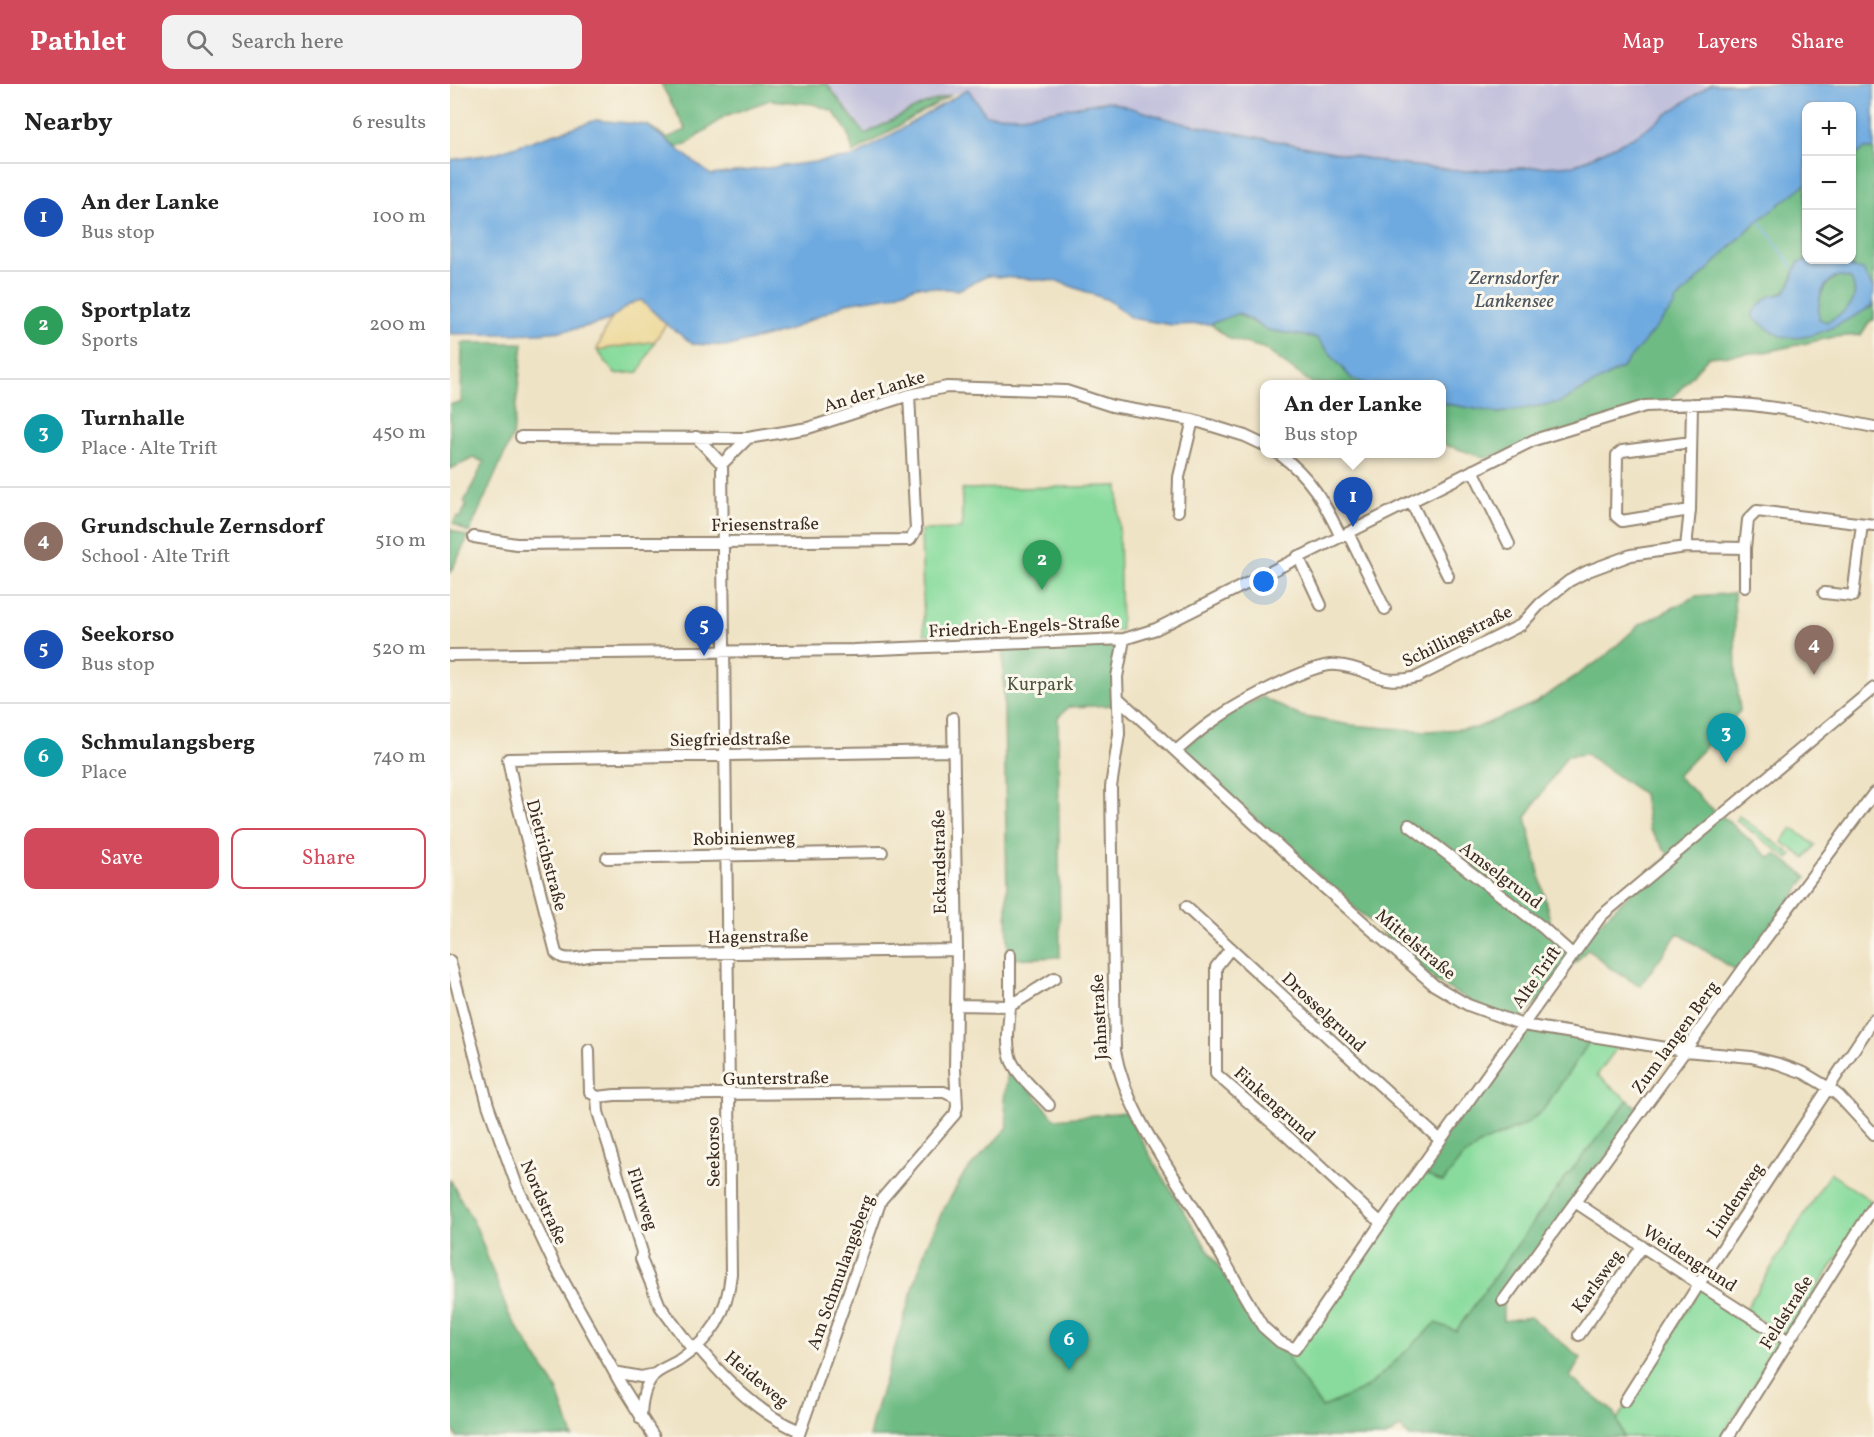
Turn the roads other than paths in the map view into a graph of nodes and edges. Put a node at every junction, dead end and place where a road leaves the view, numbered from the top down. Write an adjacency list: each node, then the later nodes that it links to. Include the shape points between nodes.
1 (909, 394): 3 (street, An der Lanke, via 947,387 1066,391 1112,406); 7 (street, An der Lanke, via 808,428); 20 (street, Friesenstraße, via 916,530 910,540)
2 (1692, 404): 4 (street, Friedrich-Engels-Straße, via 1783,409); 8 (street); 12 (street, Friedrich-Engels-Straße, via 1645,406 1543,437)
3 (1193, 420): 9 (street, An der Lanke); 15 (street, via 1179,477)
4 (1874, 428)
5 (521, 437): 6 (street, An der Lanke)
6 (696, 437): 7 (street, An der Lanke); 11 (street)
7 (748, 438): 11 (street)
8 (1691, 442): 14 (street); 14 (street, via 1622,451 1617,455 1616,516 1622,521)
9 (1260, 443)
10 (1285, 458): 18 (street, via 1309,480)
11 (722, 464): 20 (street, Seekorso)
12 (1473, 470): 13 (street, Friedrich-Engels-Straße); 21 (street)
13 (1411, 502): 18 (street, Friedrich-Engels-Straße); 25 (street)
14 (1690, 510): 22 (street)
15 (1178, 511)
16 (1862, 524): 17 (street); 23 (street, via 1757,511 1748,520); 27 (street, via 1853,596)
17 (1874, 525)
18 (1344, 535): 24 (street, Friedrich-Engels-Straße); 29 (street)
19 (474, 537): 20 (street, Friesenstraße, via 516,544)
20 (721, 541): 31 (street, Seekorso)
21 (1509, 544)
22 (1686, 547): 23 (street, Schillingstraße); 37 (street, Schillingstraße, via 1631,555 1588,571 1540,604 1521,625 1417,677 1386,681 1336,664 1317,667 1216,718)
23 (1745, 548): 26 (street)
24 (1298, 556): 28 (street); 30 (street, Friedrich-Engels-Straße, via 1156,629)
25 (1448, 576)
26 (1745, 587)
27 (1824, 593)
28 (1321, 605)
29 (1385, 609)
30 (1124, 639): 31 (street, Friedrich-Engels-Straße); 34 (street, via 1117,677)
31 (723, 652): 32 (street, Friedrich-Engels-Straße); 38 (street, Seekorso)
32 (450, 655)
33 (1874, 688): 49 (street, Alte Trift, via 1601,916)
34 (1119, 699): 37 (street, Mittelstraße); 77 (street, Jahnstraße, via 1118,744 1111,788 1118,1069 1150,1137 1263,1327)
35 (953, 718): 36 (street, Eckardstraße)
36 (953, 751): 38 (street, Siegfriedstraße); 47 (street, Eckardstraße)
37 (1176, 751): 57 (street, Mittelstraße, via 1434,985 1468,1005)
38 (724, 756): 39 (street, Siegfriedstraße); 43 (street, Seekorso)
39 (508, 759): 51 (street, Dietrichstraße, via 514,794)
40 (1874, 793): 59 (street, Zum langen Berg)
41 (1409, 825): 49 (street, Amselgrund)
42 (882, 852): 43 (street, Robinienweg)
43 (725, 855): 44 (street, Robinienweg); 48 (street, Seekorso)
44 (607, 858)
45 (1186, 907): 46 (street, Drosselgrund)
46 (1231, 948): 67 (street, Drosselgrund); 70 (street, Finkengrund, via 1216,967 1216,1074)
47 (957, 950): 48 (street, Hagenstraße); 54 (street, Eckardstraße)
48 (727, 953): 51 (street, Hagenstraße); 62 (street, Seekorso)
49 (1572, 954): 57 (street, Alte Trift)
50 (1010, 955): 55 (street)
51 (560, 957)
52 (450, 961): 78 (street, Nordstraße, via 488,1105 517,1186 554,1264)
53 (1055, 978): 55 (street)
54 (956, 1005): 55 (street); 60 (street, Eckardstraße)
55 (1011, 1006): 65 (street, via 1011,1060)
56 (1874, 1019): 61 (street, Lindenweg)
57 (1523, 1025): 59 (street, Mittelstraße); 67 (street, Alte Trift)
58 (589, 1050): 63 (street, Flurweg, via 590,1092)
59 (1685, 1051): 61 (street, Mittelstraße, via 1751,1057 1804,1073); 68 (street, Zum langen Berg)
60 (955, 1068): 64 (street, Am Schmulangsberg)
61 (1829, 1088): 66 (street, Mittelstraße); 72 (street, Lindenweg)
62 (728, 1095): 63 (street, Gunterstraße); 64 (street, Gunterstraße, via 945,1092); 76 (street, Seekorso, via 729,1295 713,1330)
63 (597, 1097): 76 (street, Flurweg, via 598,1112 642,1252 641,1260 660,1306)
64 (955, 1097): 82 (street, Am Schmulangsberg, via 955,1114 881,1200)
65 (1049, 1105)
66 (1874, 1134)
67 (1440, 1140): 70 (street, Alte Trift)
68 (1575, 1202): 71 (street, Weidengrund); 73 (street, Zum langen Berg)
69 (1874, 1206): 75 (street, Feldstraße)
70 (1381, 1223): 77 (street, Alte Trift)
71 (1642, 1247): 72 (street, Weidengrund); 74 (street, Karlsweg)
72 (1699, 1284): 75 (street, Weidengrund); 80 (street, Lindenweg)
73 (1503, 1301)
74 (1579, 1335)
75 (1787, 1340): 84 (street, Feldstraße)
76 (695, 1348): 79 (street, Seekorso); 82 (street, Heideweg, via 764,1412)
77 (1295, 1349)
78 (614, 1372): 79 (street, via 641,1377); 81 (street, Nordstraße)
79 (655, 1374): 81 (street, via 646,1387)
80 (1625, 1401)
81 (641, 1419): 83 (street, Nordstraße)
82 (799, 1434)
83 (654, 1437)
84 (1728, 1437)

